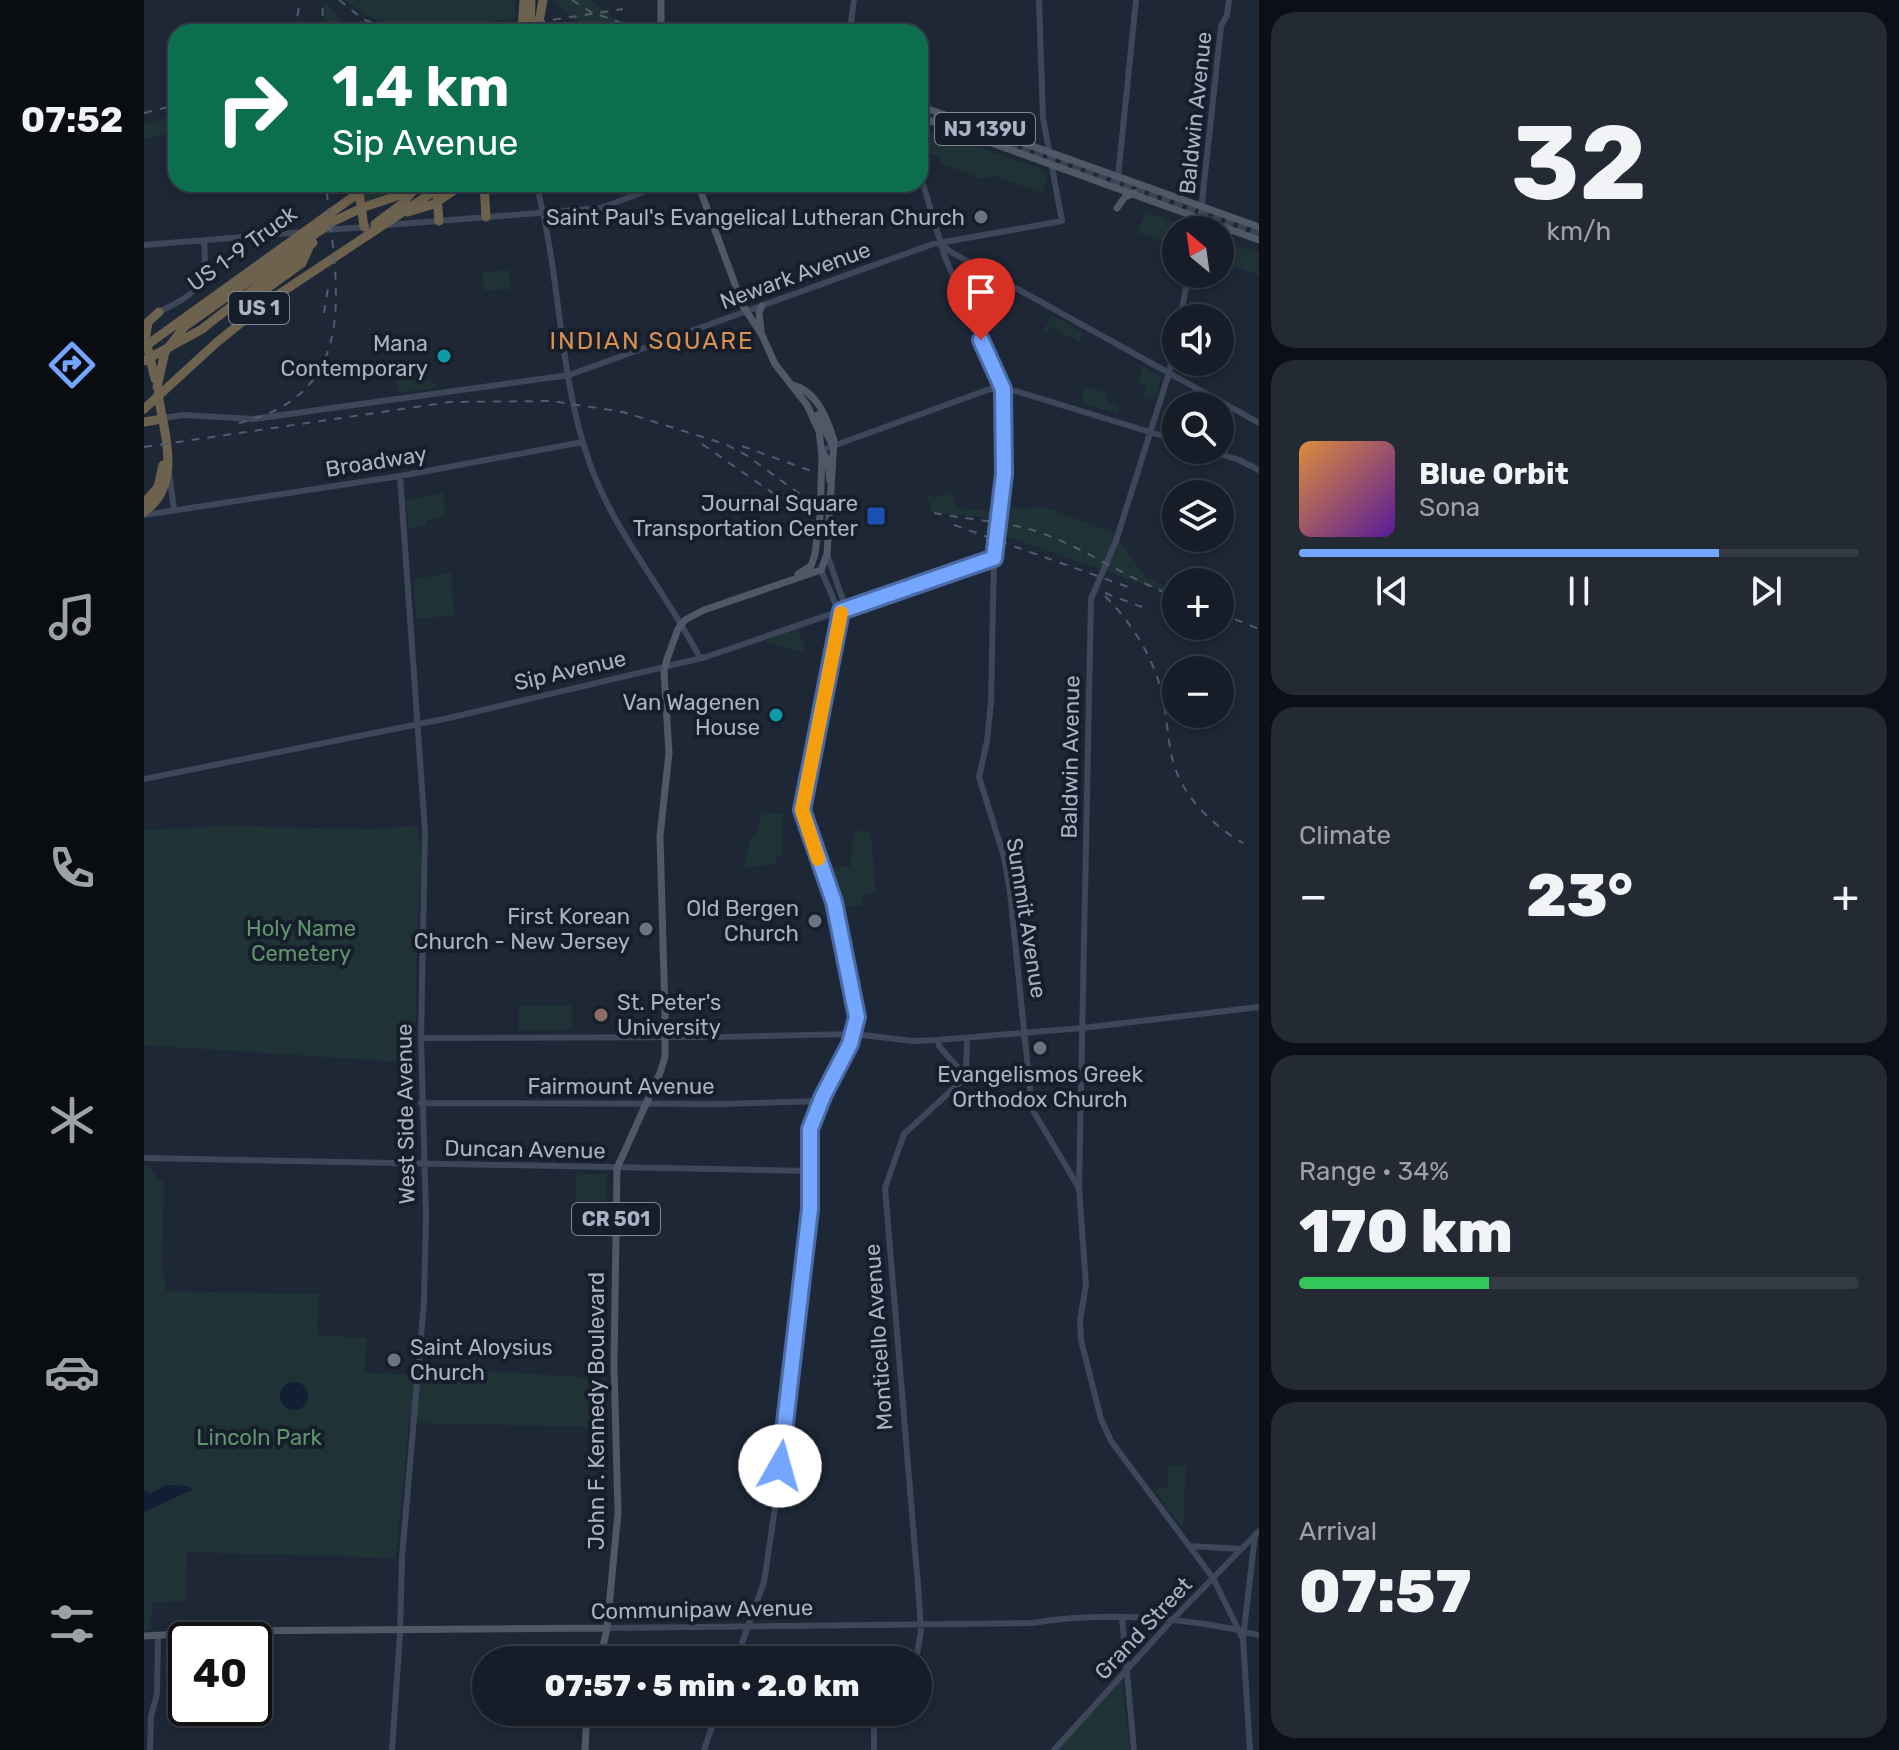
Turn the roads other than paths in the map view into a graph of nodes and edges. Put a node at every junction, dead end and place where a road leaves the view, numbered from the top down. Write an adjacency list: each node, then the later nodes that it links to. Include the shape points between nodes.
1 (543, 0): 10 (highway)
2 (661, 0): 11 (main road)
3 (854, 0): 12 (street)
4 (1039, 0): 15 (street)
5 (1136, 0): 17 (street)
6 (1229, 0): 34 (street, Baldwin Avenue, via 1221,26)
7 (528, 4): 8 (highway); 9 (highway)
8 (523, 24)
9 (529, 24)
10 (538, 24)
11 (661, 24)
12 (851, 24)
13 (928, 109): 15 (main road, NJ 139U)
14 (928, 120): 16 (main road, NJ 139U)
15 (1049, 152): 16 (street); 17 (main road, NJ 139U)
16 (1051, 164): 18 (main road, NJ 139U); 48 (street, Newark Avenue, via 1062,221)
17 (1118, 178): 18 (street); 34 (main road, NJ 139U)
18 (1117, 187): 33 (main road, NJ 139U)
19 (351, 192): 50 (highway, US 1-9 Truck)
20 (361, 192): 43 (highway)
21 (361, 192): 50 (highway)
22 (406, 192): 50 (highway, via 340,218)
23 (411, 192): 43 (highway, US 1)
24 (427, 192): 43 (highway)
25 (430, 192): 41 (highway)
26 (441, 192): 40 (highway)
27 (452, 192): 41 (highway, US 1)
28 (483, 192): 39 (highway)
29 (538, 192): 36 (street)
30 (644, 192): 36 (street, via 604,208)
31 (701, 192): 52 (main road)
32 (925, 192): 48 (street, Summit Avenue)
33 (1134, 193): 35 (main road); 37 (main road, NJ 139U)
34 (1203, 207): 38 (street, Baldwin Avenue); 42 (main road, NJ 139U)
35 (1117, 208)
36 (544, 213): 39 (street); 60 (street)
37 (1198, 216)
38 (1201, 216)
39 (486, 217): 40 (street)
40 (439, 221): 43 (street)
41 (387, 223): 68 (highway, US 1, via 264,304)
42 (1259, 227)
43 (363, 230): 45 (street); 66 (highway, US 1, via 244,314)
44 (1234, 230): 47 (main road, NJ 139U)
45 (312, 231): 46 (street); 55 (highway, via 311,249 302,263)
46 (204, 240): 49 (street); 53 (street, via 202,282)
47 (1259, 240)
48 (940, 243): 51 (street, Newark Avenue); 59 (street); 65 (street, Summit Avenue)
49 (144, 245)
50 (277, 257): 55 (highway); 57 (highway); 64 (highway, via 171,341)
51 (762, 306): 52 (street, Newark Avenue); 56 (main road)
52 (746, 311): 56 (main road); 60 (street, Newark Avenue)
53 (159, 312): 54 (highway); 57 (highway, via 148,322)
54 (144, 314)
55 (202, 329): 58 (highway)
56 (760, 333): 63 (main road)
57 (144, 339): 64 (highway)
58 (144, 359): 69 (highway)
59 (1162, 369)
60 (569, 375): 69 (street, Newark Avenue, via 253,419); 74 (street)
61 (1168, 376): 72 (street, Baldwin Avenue)
62 (1174, 376): 71 (street)
63 (792, 385): 67 (main road); 75 (main road, via 804,389 819,406)
64 (157, 387): 69 (highway)
65 (1003, 389): 72 (street); 75 (street, via 990,389); 87 (street, Summit Avenue, via 1004,474)
66 (144, 402)
67 (807, 405): 75 (main road, via 820,418); 76 (main road, via 818,425)
68 (144, 409)
69 (159, 419): 70 (highway); 78 (highway); 82 (highway, via 163,471)
70 (144, 422)
71 (1259, 423)
72 (1150, 431): 73 (street); 97 (street, Baldwin Avenue, via 1090,610)
73 (1162, 435)
74 (583, 442): 80 (street, Broadway); 91 (street, via 610,505)
75 (834, 448): 76 (street); 81 (main road)
76 (822, 450): 81 (main road); 85 (main road)
77 (1234, 460): 79 (street)
78 (168, 470): 82 (highway, via 165,488); 83 (street)
79 (1259, 470)
80 (400, 476): 83 (street, Broadway); 94 (street, West Side Avenue)
81 (831, 483): 86 (main road)
82 (148, 507): 83 (street, Broadway); 84 (street); 84 (street, Broadway)
83 (174, 509): 84 (street, Broadway)
84 (162, 513)
85 (820, 516): 88 (main road); 89 (main road, via 811,566)
86 (827, 554): 88 (main road); 90 (street, via 844,603)
87 (994, 558): 90 (street, Sip Avenue); 98 (street, Summit Avenue, via 991,702 979,777 1004,857)
88 (821, 570): 89 (main road); 90 (street)
89 (792, 578): 91 (main road, via 704,610)
90 (841, 611): 92 (street, Sip Avenue); 99 (street, via 802,810 834,902 857,1014)
91 (681, 624): 92 (street); 93 (main road, John F. Kennedy Boulevard / CR 501)
92 (700, 658): 93 (street, Sip Avenue)
93 (665, 666): 94 (street, Sip Avenue); 100 (main road, John F. Kennedy Boulevard / CR 501, via 669,753 660,836)
94 (417, 723): 95 (street, Sip Avenue); 101 (street, West Side Avenue, via 425,838)
95 (144, 779)
96 (1259, 1007): 97 (street)
97 (1082, 1028): 98 (street); 112 (street, Baldwin Avenue)
98 (1025, 1032): 102 (street); 112 (street, Summit Avenue, via 1032,1109)
99 (854, 1034): 100 (street); 103 (street); 105 (street)
100 (665, 1037): 101 (street); 107 (main road, John F. Kennedy Boulevard / CR 501, via 664,1063)
101 (421, 1038): 106 (street, West Side Avenue)
102 (967, 1038): 103 (street); 104 (street)
103 (938, 1040): 104 (street)
104 (966, 1077): 120 (street, Monticello Avenue, via 904,1134 885,1188)
105 (821, 1101): 107 (street, Fairmount Avenue); 111 (street, via 810,1129)
106 (421, 1103): 107 (street, Fairmount Avenue); 109 (street, West Side Avenue)
107 (646, 1104): 110 (main road, John F. Kennedy Boulevard / CR 501)
108 (144, 1158): 109 (street, Duncan Avenue)
109 (423, 1166): 110 (street, Duncan Avenue); 123 (street, West Side Avenue, via 424,1302)
110 (617, 1168): 111 (street, Duncan Avenue); 122 (main road, John F. Kennedy Boulevard / CR 501, via 618,1513)
111 (809, 1171): 121 (street, via 810,1209 779,1481 764,1582)
112 (1079, 1188): 114 (street, Summit Avenue, via 1086,1285 1081,1340 1101,1419 1111,1441)
113 (1257, 1533): 115 (street, Grand Street); 116 (street)
114 (1189, 1546): 115 (street); 117 (street, Summit Avenue)
115 (1241, 1549): 116 (street); 117 (street, Grand Street)
116 (1251, 1571): 124 (street)
117 (1213, 1578): 119 (street, Grand Street); 124 (street, Summit Avenue)
118 (1122, 1618): 119 (street, Communipaw Avenue); 120 (street, Communipaw Avenue); 131 (street)
119 (1172, 1620): 124 (street, Communipaw Avenue); 131 (street, Grand Street)
120 (920, 1624): 121 (street, Communipaw Avenue); 130 (street, Monticello Avenue)
121 (750, 1626): 122 (street, Communipaw Avenue); 129 (street)
122 (607, 1628): 123 (main road, Communipaw Avenue); 128 (main road, John F. Kennedy Boulevard / CR 501)
123 (400, 1630): 125 (main road, Communipaw Avenue); 136 (street, West Side Avenue)
124 (1241, 1630): 126 (street, Communipaw Avenue); 142 (street, Summit Avenue)
125 (158, 1635): 127 (main road, Communipaw Avenue); 135 (street)
126 (1259, 1635)
127 (144, 1636)
128 (603, 1646)
129 (742, 1646)
130 (918, 1646)
131 (1127, 1672): 140 (street, Grand Street); 141 (street)
132 (586, 1726): 137 (main road)
133 (712, 1726): 138 (street)
134 (874, 1726): 139 (street)
135 (150, 1750)
136 (392, 1750)
137 (585, 1750)
138 (704, 1750)
139 (874, 1750)
140 (1054, 1750)
141 (1134, 1750)
142 (1250, 1750)

